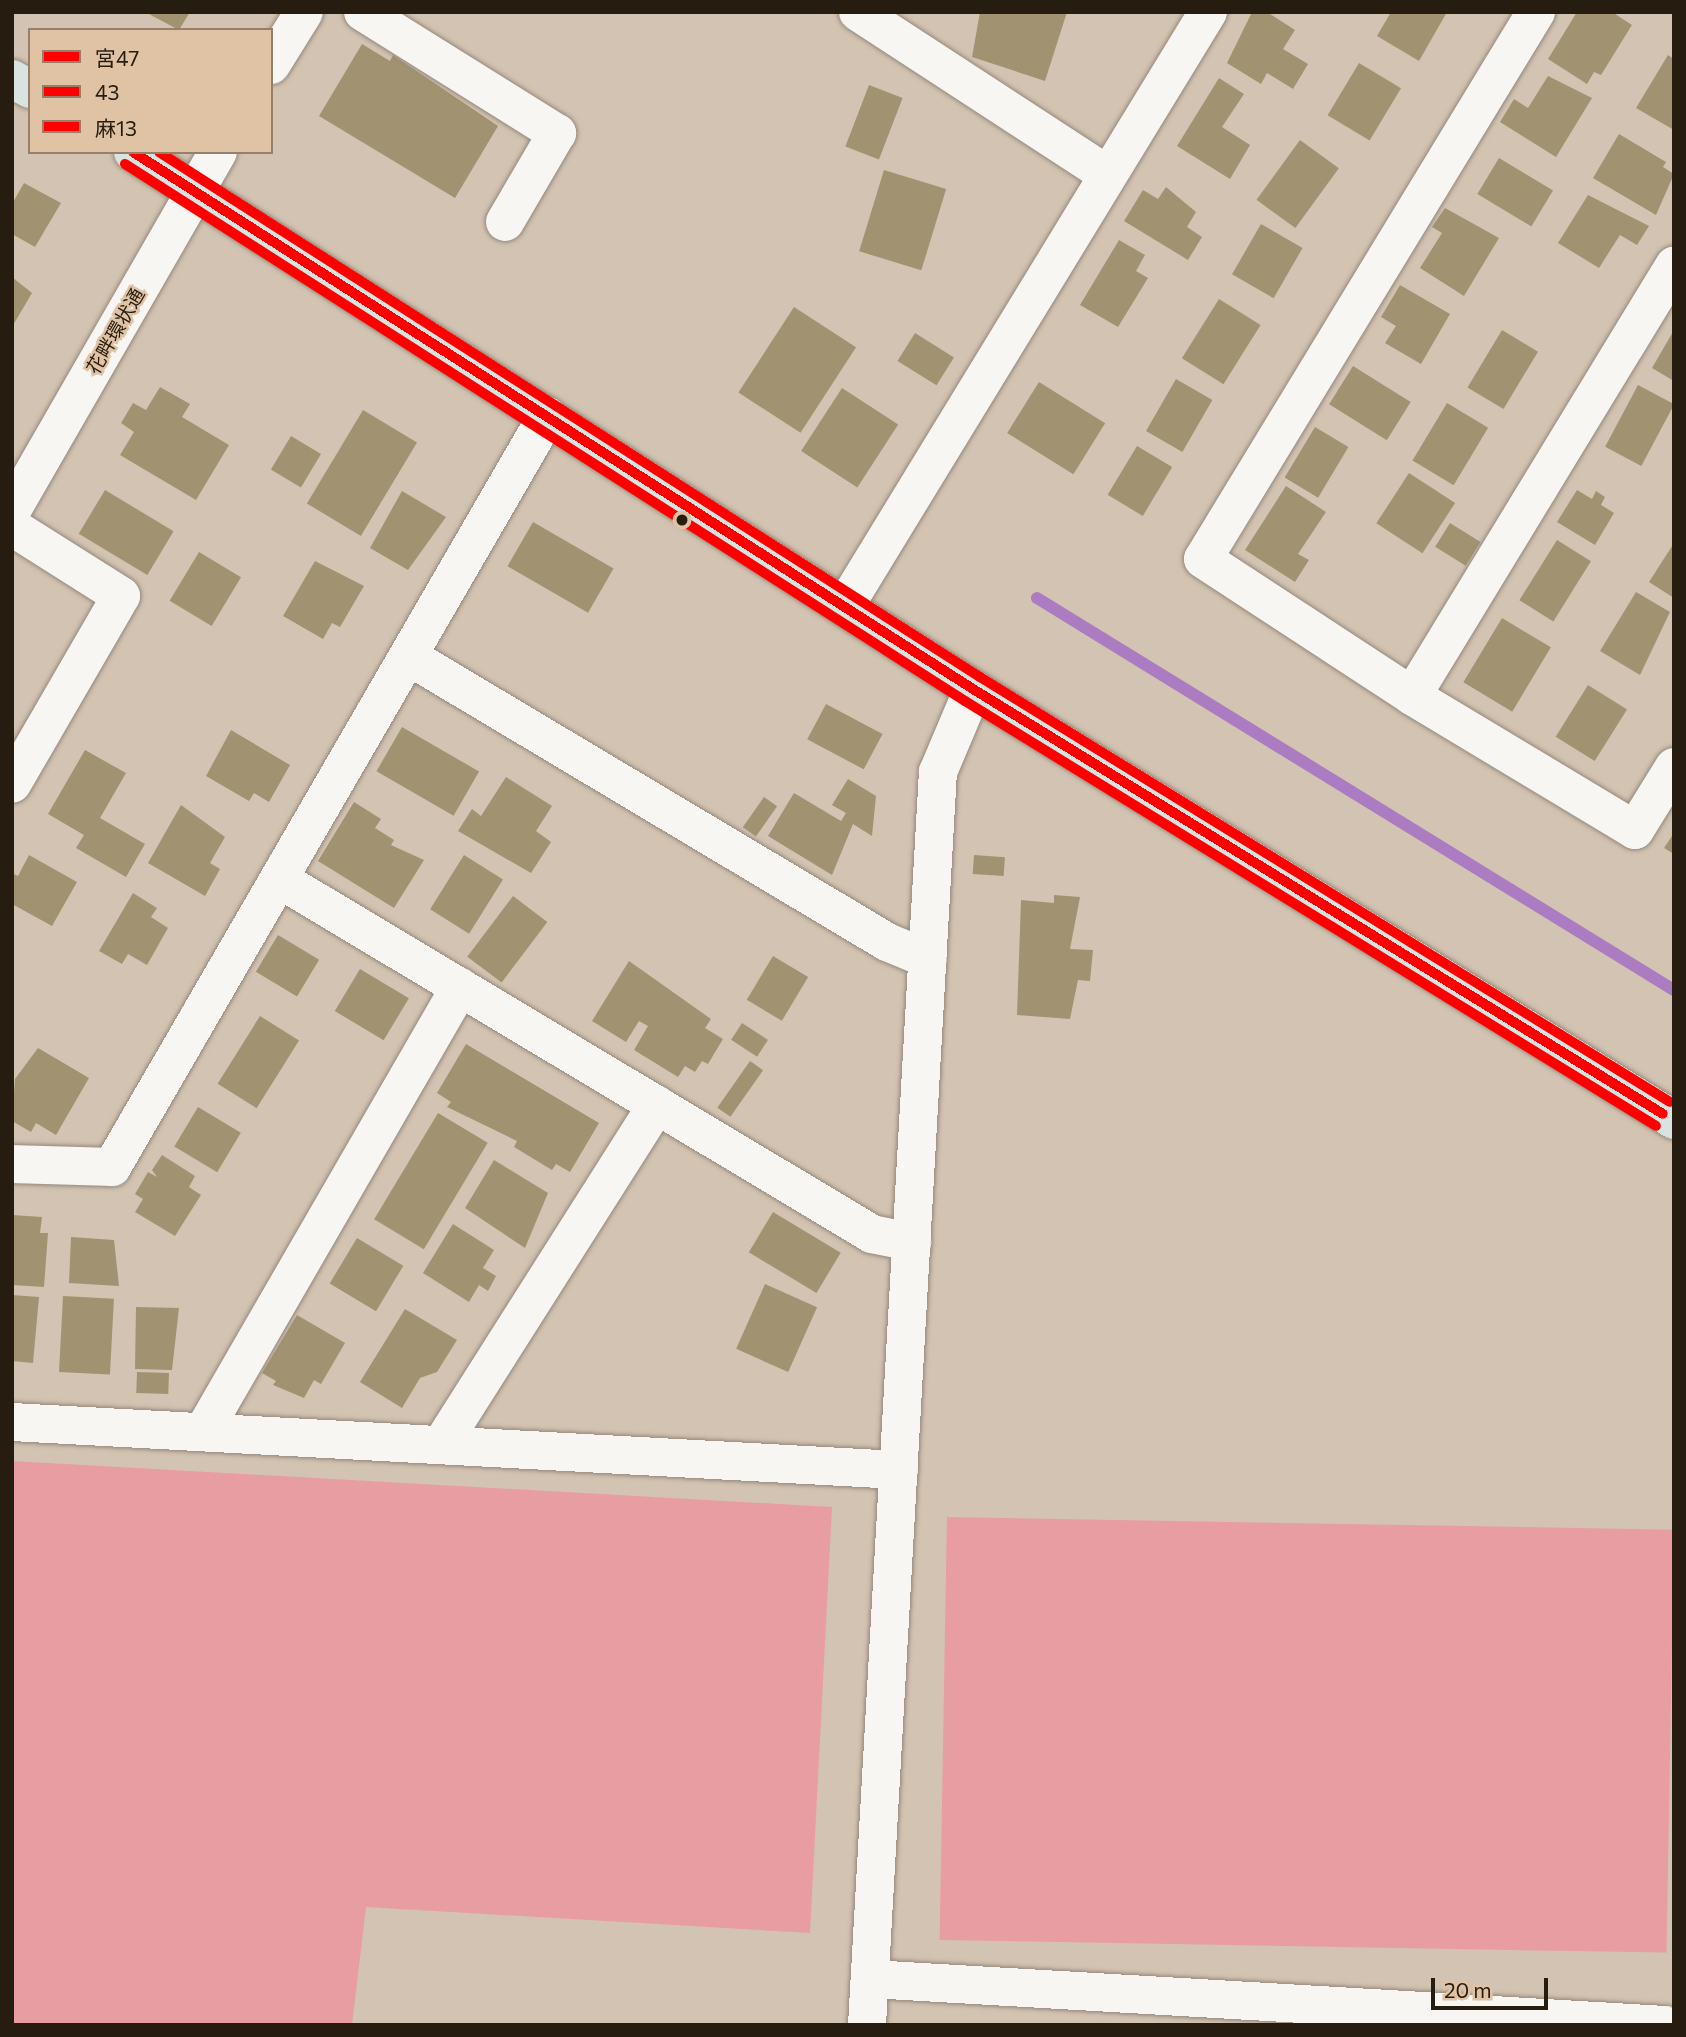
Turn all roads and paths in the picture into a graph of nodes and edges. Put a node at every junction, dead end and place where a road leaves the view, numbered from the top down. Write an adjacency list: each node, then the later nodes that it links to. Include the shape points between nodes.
1 (304, 12): 6 (street)
2 (363, 12): 13 (street, via 557,133)
3 (858, 12): 11 (street)
4 (1208, 12): 11 (street)
5 (1536, 12): 21 (street, via 1203,559)
6 (273, 62)
7 (12, 79): 8 (main road)
8 (28, 88)
9 (137, 154): 12 (main road)
10 (217, 154): 12 (street, 花畔環状通)
11 (1108, 175): 18 (street)
12 (195, 190): 15 (main road); 16 (street, 花畔環状通)
13 (505, 222)
14 (1674, 266): 21 (street)
15 (547, 416): 18 (main road); 19 (street)
16 (12, 510)
17 (12, 527): 23 (street, via 121,596)
18 (845, 606): 20 (main road)
19 (408, 656): 24 (street); 25 (street, via 887,942)
20 (973, 689): 25 (street, via 938,772); 28 (main road)
21 (1412, 696): 22 (street, via 1635,830)
22 (1674, 767)
23 (12, 784)
24 (279, 878): 26 (street); 29 (street, via 112,1167)
25 (928, 959): 30 (street)
26 (460, 987): 27 (street); 32 (street)
27 (657, 1105): 30 (street, via 872,1234); 33 (street)
28 (1670, 1110)
29 (12, 1164)
30 (912, 1242): 34 (street)
31 (12, 1422): 32 (street)
32 (203, 1432): 33 (street)
33 (441, 1445): 34 (street)
34 (899, 1470): 35 (street)
35 (870, 1979): 36 (street); 37 (street)
36 (867, 2025)
37 (1665, 2025)

